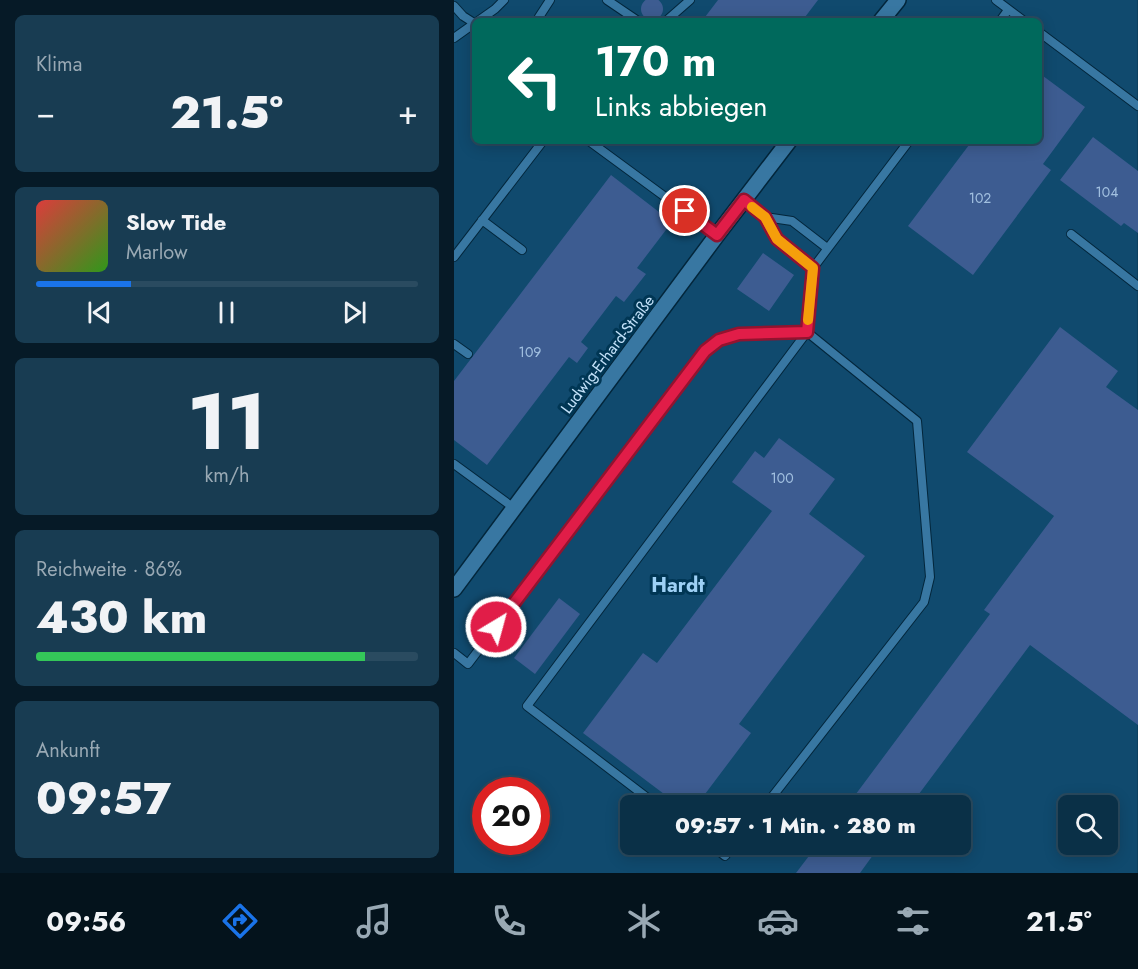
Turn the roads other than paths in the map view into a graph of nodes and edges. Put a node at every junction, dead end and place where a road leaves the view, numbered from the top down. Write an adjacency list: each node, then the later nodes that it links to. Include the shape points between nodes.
1 (504, 0): 10 (lane)
2 (550, 0): 9 (lane)
3 (607, 0): 11 (lane)
4 (690, 0): 12 (lane)
5 (898, 0): 13 (street)
6 (996, 0): 8 (lane)
7 (454, 6): 16 (lane)
8 (1008, 10): 14 (lane); 15 (lane)
9 (539, 17)
10 (482, 18)
11 (634, 18)
12 (669, 18)
13 (884, 18)
14 (1002, 18)
15 (1020, 18)
16 (472, 20)
17 (472, 25): 19 (lane)
18 (1042, 34): 20 (lane)
19 (454, 38)
20 (1138, 106)
21 (541, 144): 27 (lane)
22 (593, 144): 29 (lane)
23 (787, 144): 25 (street, Ludwig-Erhard-Straße)
24 (907, 144): 30 (lane)
25 (744, 200): 26 (lane); 29 (street, Ludwig-Erhard-Straße)
26 (765, 217): 30 (lane, via 792,221); 33 (lane, via 777,239)
27 (482, 220): 31 (lane); 32 (lane)
28 (1071, 234): 34 (lane)
29 (717, 235): 39 (street, Ludwig-Erhard-Straße)
30 (827, 249): 33 (lane)
31 (522, 250)
32 (454, 257)
33 (813, 268): 35 (lane)
34 (1138, 286)
35 (807, 332): 41 (lane, via 739,334 719,340 705,351 468,664); 42 (lane, via 527,706); 43 (lane, via 917,421 930,577 924,602)
36 (454, 344): 37 (lane)
37 (468, 354)
38 (454, 464): 39 (lane)
39 (514, 508): 40 (street, Ludwig-Erhard-Straße)
40 (454, 589)
41 (454, 653)
42 (644, 795)
43 (774, 795)

